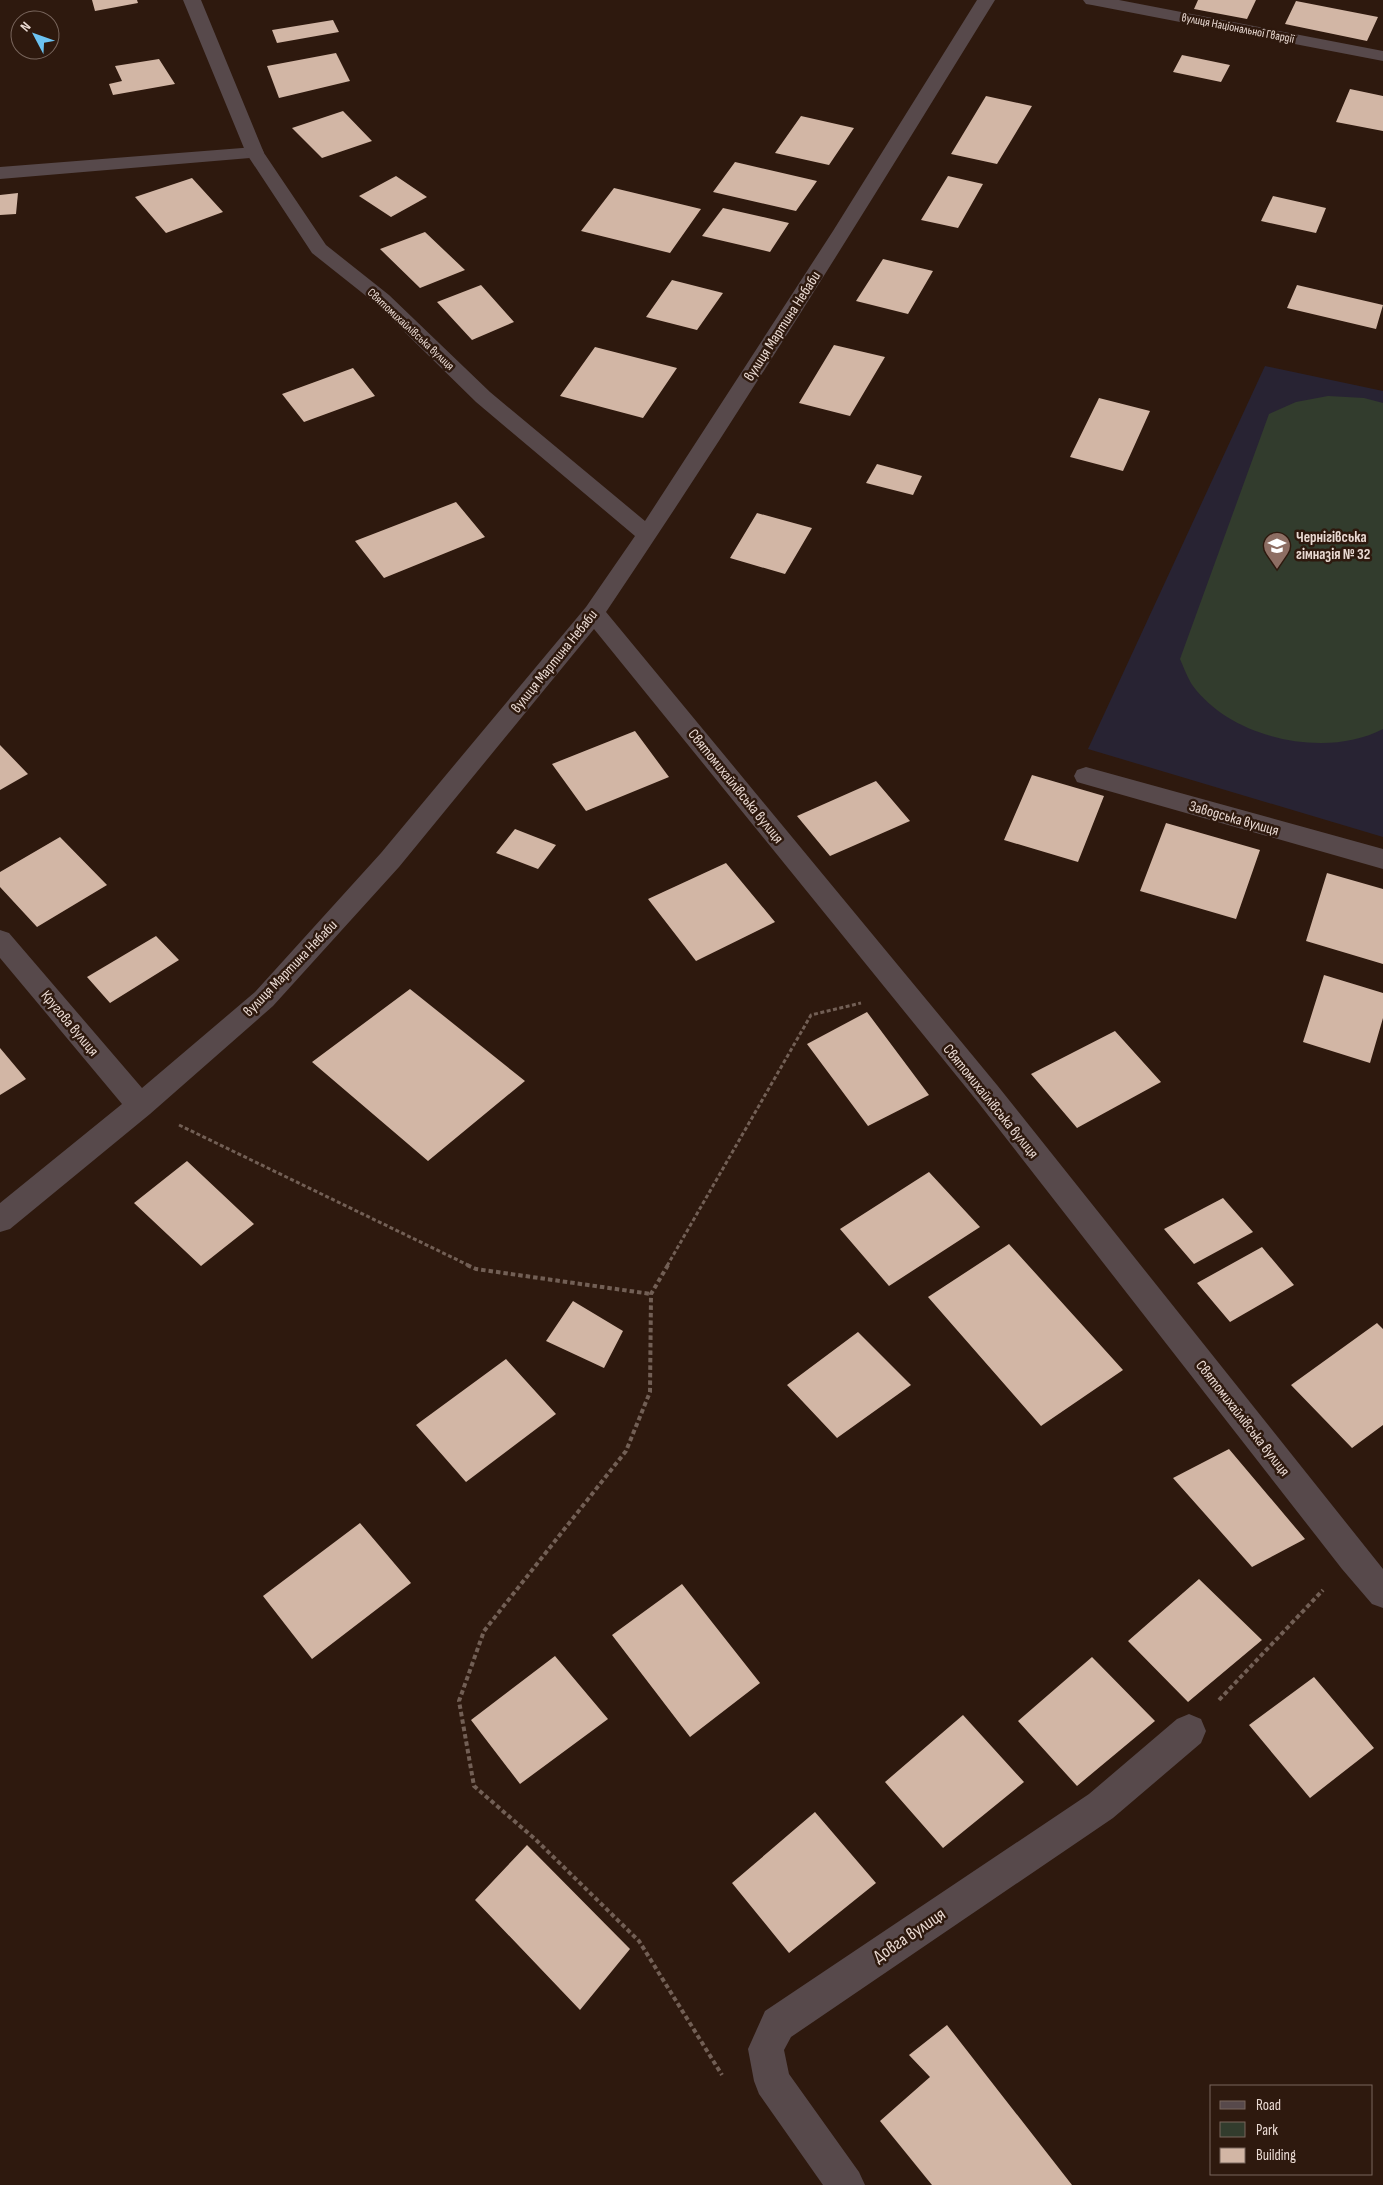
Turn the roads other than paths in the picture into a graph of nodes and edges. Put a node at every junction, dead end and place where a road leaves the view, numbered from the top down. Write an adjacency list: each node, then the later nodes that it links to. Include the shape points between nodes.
1 (192, 0): 5 (street, Святомихайлівська вулиця)
2 (986, 0): 7 (street, вулиця Мартина Небаби)
3 (1092, 0): 4 (street, вулиця Національної Гвардії)
4 (1383, 56)
5 (255, 153): 6 (street); 7 (street, Святомихайлівська вулиця, via 319,250 382,299 483,397)
6 (0, 173)
7 (648, 535): 8 (street, вулиця Мартина Небаби)
8 (594, 613): 12 (street, вулиця Мартина Небаби, via 390,860 264,999); 14 (street, Святомихайлівська вулиця, via 987,1093)
9 (1086, 776): 10 (street, Заводська вулиця)
10 (1383, 859)
11 (0, 940): 12 (street, Кругова вулиця)
12 (140, 1106): 13 (street, вулиця Мартина Небаби)
13 (0, 1220)
14 (1383, 1593)
15 (1189, 1731): 16 (street, Довга вулиця, via 1101,1806 778,2024 766,2049 772,2081)
16 (846, 2185)

